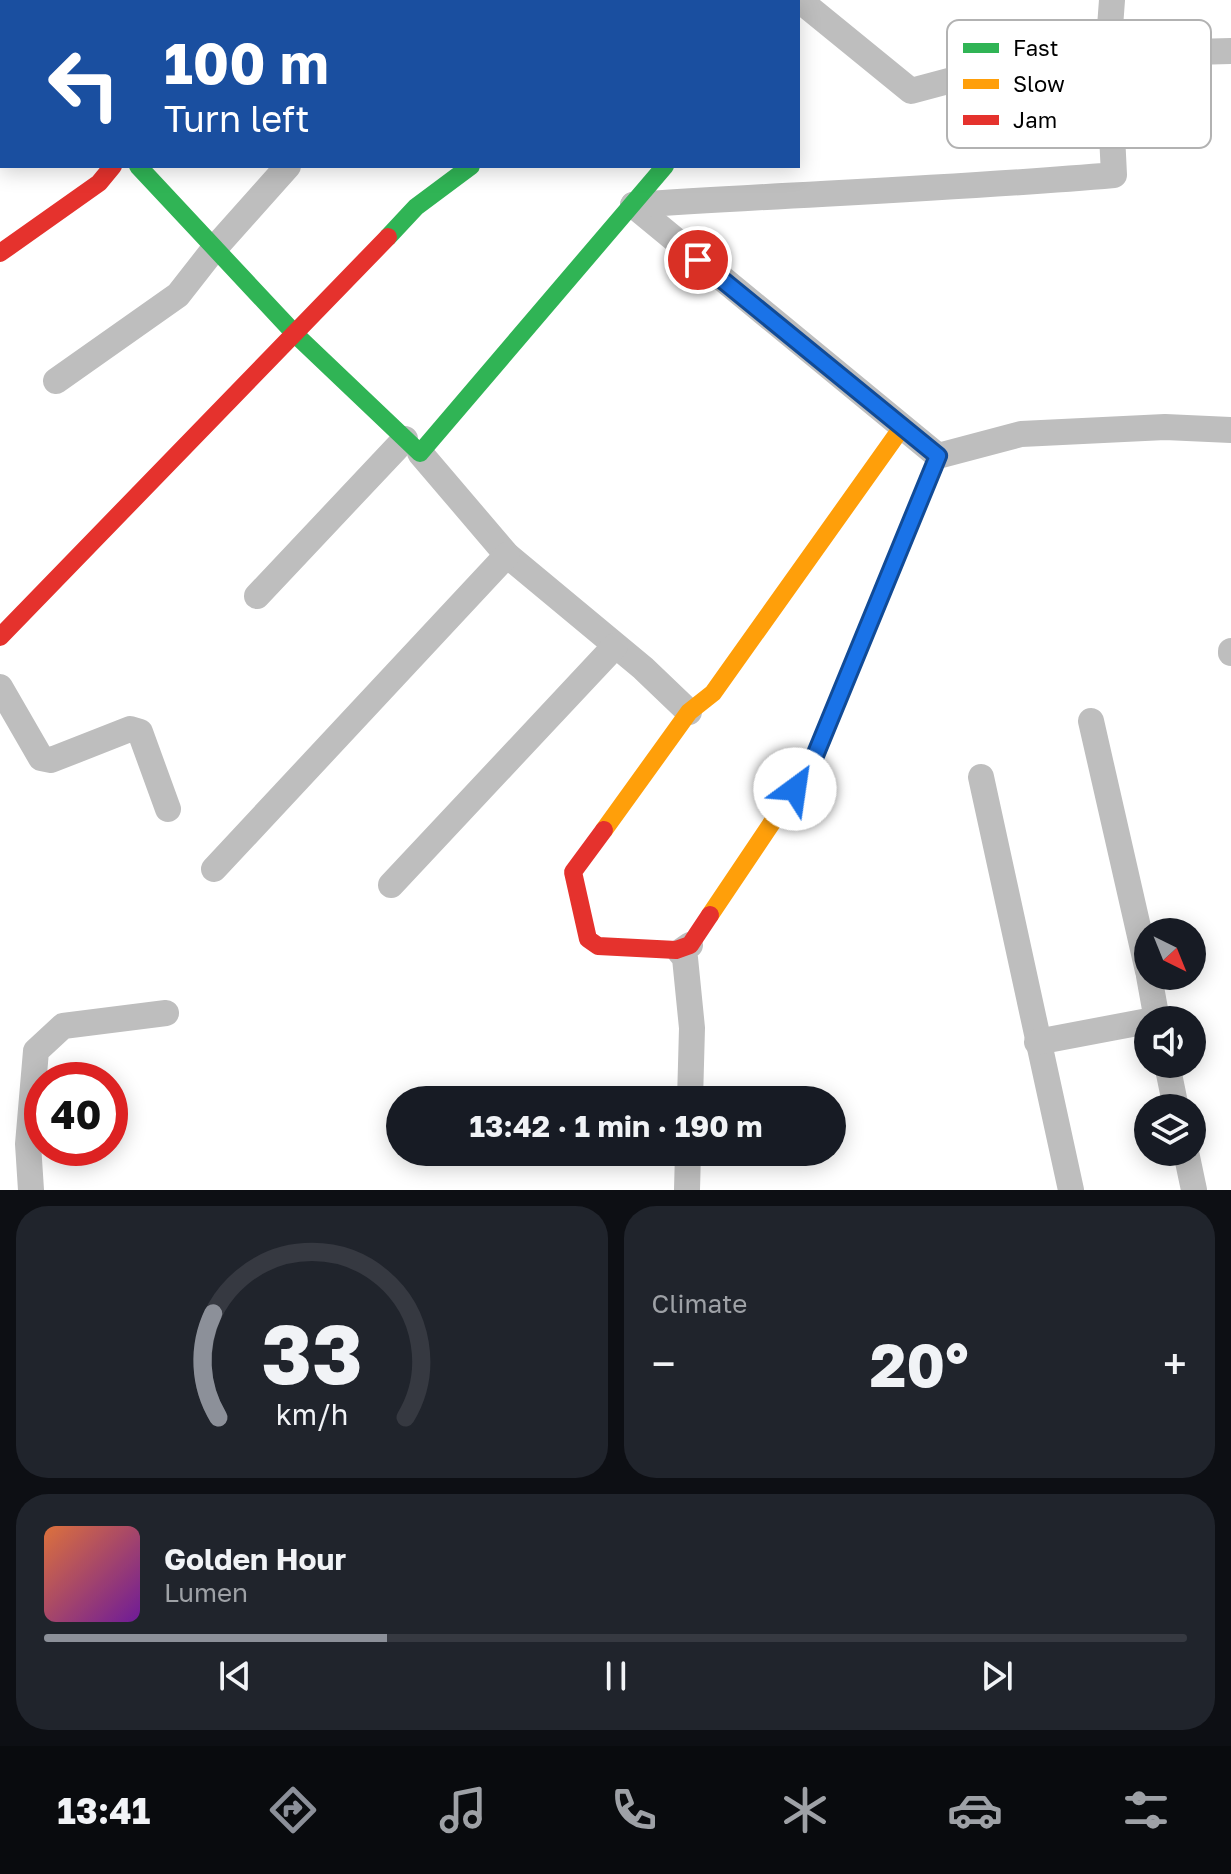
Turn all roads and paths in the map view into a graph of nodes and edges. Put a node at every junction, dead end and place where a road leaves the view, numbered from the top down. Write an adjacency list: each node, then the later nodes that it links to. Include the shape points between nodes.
1 (1112, 0): 3 (street)
2 (802, 4): 6 (street, via 911,91)
3 (1111, 20)
4 (1211, 51): 5 (street)
5 (1231, 51)
6 (947, 81)
7 (1113, 148): 13 (street, via 1114,175)
8 (111, 168): 15 (street, via 99,183)
9 (140, 168): 14 (street)
10 (286, 168): 14 (street)
11 (468, 168): 16 (street, via 416,207)
12 (663, 168): 13 (street)
13 (633, 205): 18 (street); 20 (street)
14 (214, 249): 16 (street); 17 (street, via 178,295)
15 (0, 253)
16 (296, 335): 20 (street); 24 (street)
17 (56, 381)
18 (903, 426): 21 (street); 27 (street, via 713,693)
19 (1231, 430): 21 (street, via 1165,427 1021,434)
20 (412, 446): 22 (street); 23 (street)
21 (938, 456): 34 (street, via 812,763)
22 (507, 555): 25 (street); 31 (street)
23 (257, 596)
24 (0, 637)
25 (615, 646): 27 (street); 32 (street)
26 (0, 687): 30 (street, via 41,758 51,760 130,729 140,732)
27 (689, 712): 34 (street, via 573,872 588,939 598,946 676,950)
28 (1091, 721): 33 (street)
29 (981, 777): 37 (street)
30 (168, 809)
31 (214, 869)
32 (391, 885)
33 (1135, 918)
34 (690, 945): 38 (street, via 680,952 685,958 692,1028)
35 (166, 1013): 41 (street, via 63,1026 36,1051 28,1144)
36 (1134, 1024): 37 (street)
37 (1037, 1042): 43 (street)
38 (690, 1086)
39 (688, 1166): 42 (street)
40 (1189, 1166): 44 (street)
41 (31, 1190)
42 (687, 1190)
43 (1071, 1190)
44 (1194, 1190)

